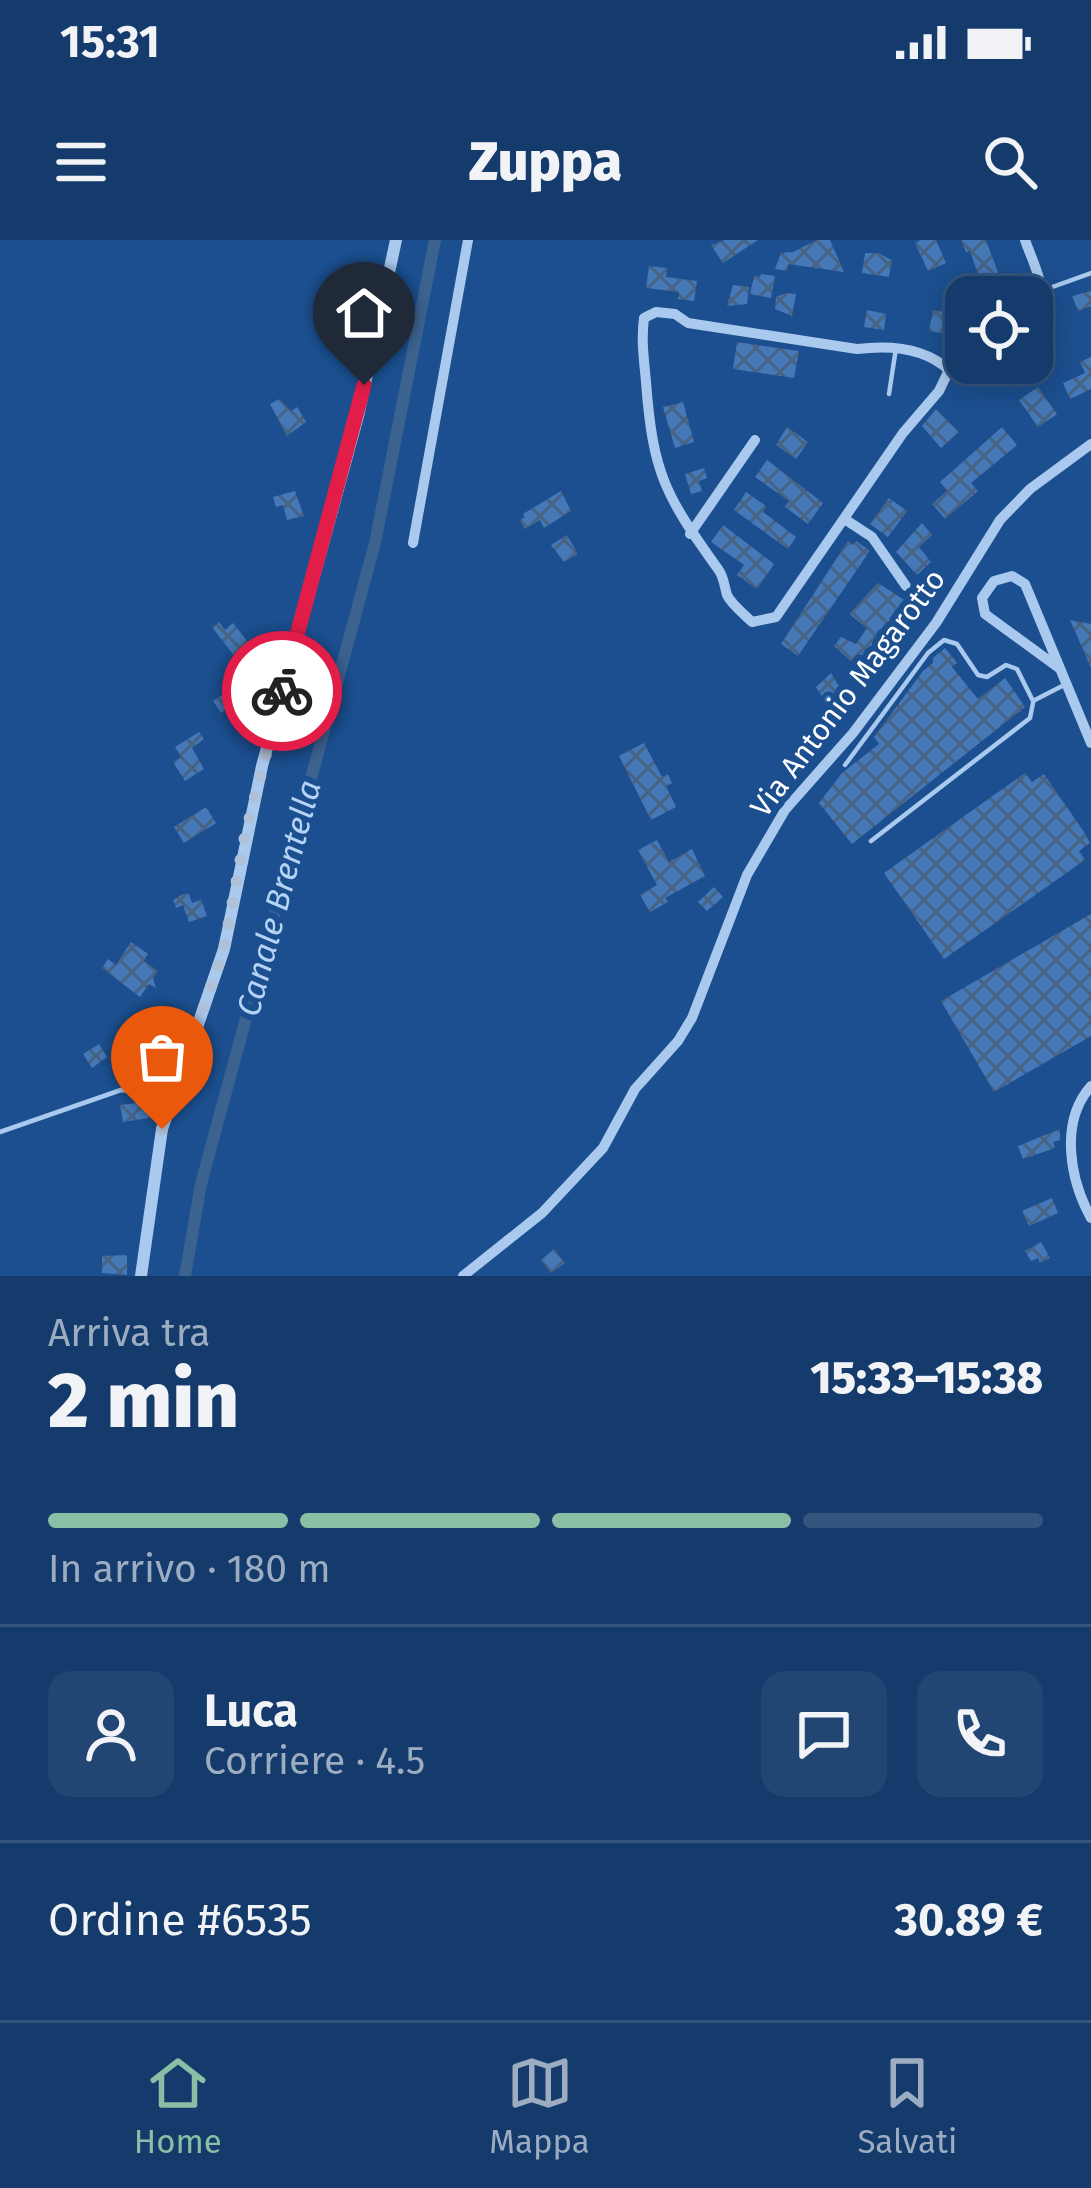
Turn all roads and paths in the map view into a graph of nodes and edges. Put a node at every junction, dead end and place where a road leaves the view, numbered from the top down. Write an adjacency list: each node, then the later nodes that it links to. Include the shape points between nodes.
1 (396, 240): 24 (street, via 358,416 262,766 224,949)
2 (468, 240): 15 (street)
3 (1025, 240): 5 (street)
4 (1091, 273): 6 (lane)
5 (1039, 276)
6 (1053, 287)
7 (896, 349): 8 (street, via 922,352); 10 (lane); 14 (street, via 857,350 688,323 675,314 644,318 647,424 660,474)
8 (945, 367)
9 (945, 378): 13 (street)
10 (889, 394)
11 (755, 440): 14 (street)
12 (1091, 444): 28 (street, Via Antonio Magarotto, via 1000,520 936,623 785,810 747,875 692,1018 635,1089 603,1148 542,1213)
13 (846, 520): 14 (street, via 776,617 752,622 729,600 723,574); 16 (street, via 872,537)
14 (690, 534)
15 (413, 544)
16 (906, 586)
17 (1059, 668): 17 (street, via 1025,584 994,580 982,598 985,614); 18 (street)
18 (1066, 684): 19 (lane); 20 (street)
19 (1033, 700): 21 (lane, via 1017,669 978,675 957,644 944,640); 22 (lane, via 1030,718)
20 (1091, 743)
21 (845, 765)
22 (871, 841)
23 (1091, 1086): 26 (street, via 1071,1137 1076,1184)
24 (170, 1102): 25 (lane, via 121,1090); 27 (street)
25 (0, 1132)
26 (1091, 1218)
27 (141, 1276)
28 (463, 1276)

